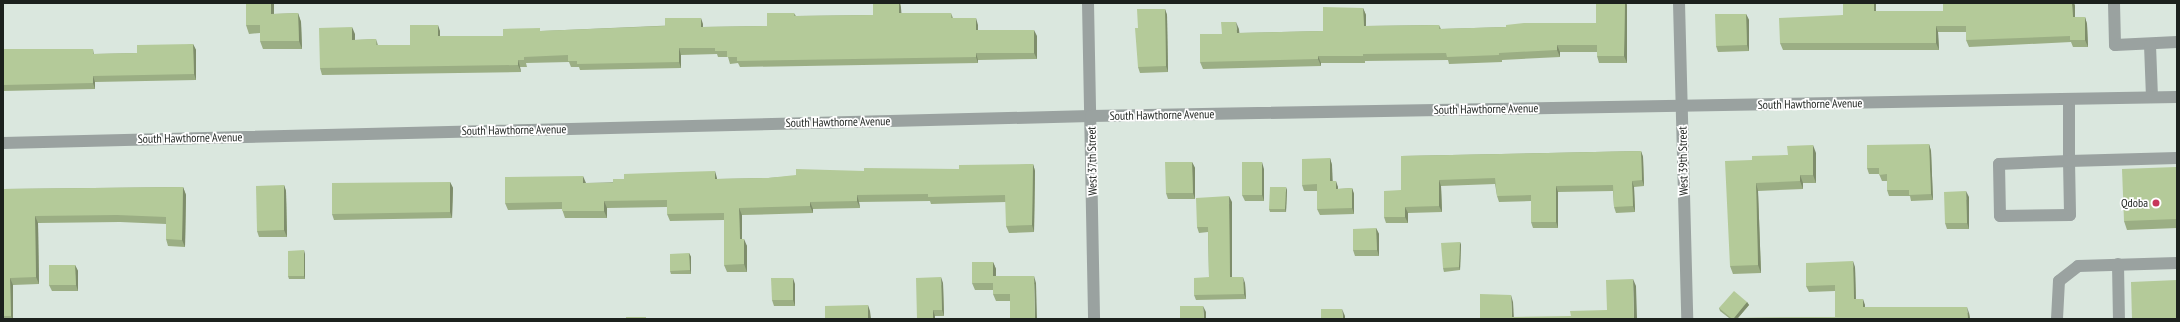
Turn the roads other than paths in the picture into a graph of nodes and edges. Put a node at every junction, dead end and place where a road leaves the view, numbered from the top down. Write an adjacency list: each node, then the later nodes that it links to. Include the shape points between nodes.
1 (1088, 3): 10 (street, West 37th Street)
2 (1679, 3): 9 (street, West 39th Street)
3 (2114, 3): 5 (street, via 2115,45)
4 (2177, 42): 5 (street)
5 (2150, 45): 7 (street)
6 (2177, 97): 7 (street, South Hawthorne Avenue)
7 (2152, 98): 8 (street, South Hawthorne Avenue)
8 (2069, 99): 9 (street, South Hawthorne Avenue); 13 (street)
9 (1681, 106): 10 (street, South Hawthorne Avenue); 17 (street, West 39th Street)
10 (1091, 116): 11 (street, South Hawthorne Avenue); 16 (street, West 37th Street)
11 (3, 143)
12 (2177, 158): 13 (street)
13 (2069, 161): 13 (street, via 2070,215 2000,216 1999,164)
14 (2177, 263): 15 (street)
15 (2118, 264): 18 (street, via 2078,266 2068,272 2059,281); 19 (street)
16 (1094, 319)
17 (1686, 319)
18 (2058, 319)
19 (2119, 319)

